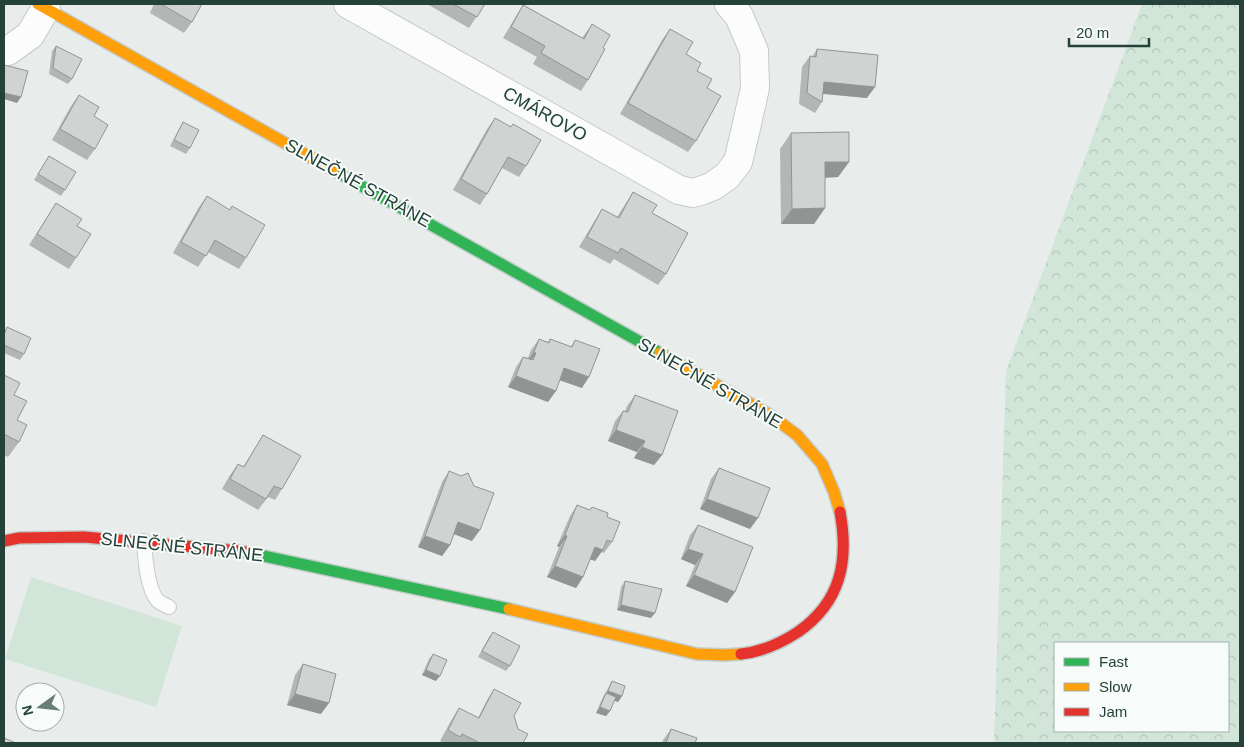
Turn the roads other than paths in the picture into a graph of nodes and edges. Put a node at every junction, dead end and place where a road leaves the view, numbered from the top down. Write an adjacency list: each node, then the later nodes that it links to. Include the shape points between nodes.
1 (348, 4): 2 (street, CMÁROVO, via 679,190 693,193 727,176 738,162 754,88 754,50 739,16)
2 (729, 4)
3 (42, 6): 4 (street, SLNEČNÉ STRÁNE, via 30,35); 6 (street, SLNEČNÉ STRÁNE, via 770,414 799,437 821,464 836,496 843,527 844,557 837,587 824,610 802,630 778,644 753,652 727,655 697,654 482,602 240,551)
4 (4, 52)
5 (9, 535): 6 (street, SLNEČNÉ STRÁNE)
6 (144, 541): 7 (lane, via 153,593 159,602)
7 (169, 607)

